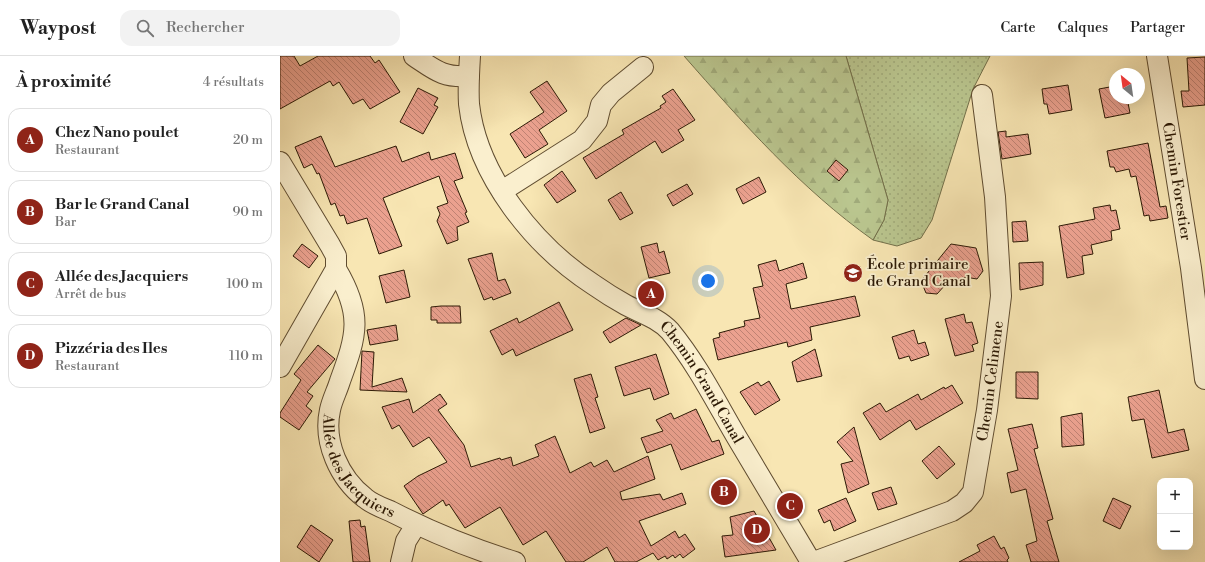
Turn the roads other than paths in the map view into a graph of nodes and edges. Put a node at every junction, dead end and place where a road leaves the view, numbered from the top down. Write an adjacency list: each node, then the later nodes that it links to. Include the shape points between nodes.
1 (414, 56): 5 (street, via 438,72 454,77)
2 (470, 56): 5 (street, Chemin Grand Canal)
3 (1157, 56): 11 (street, Chemin Forestier, via 1191,268)
4 (643, 67): 8 (street, via 611,93 601,105 597,121 582,140)
5 (469, 76): 8 (street, Chemin Grand Canal, via 469,103 476,137)
6 (982, 95): 15 (street, Chemin Celimene, via 995,197 1001,296 987,410 973,492 964,503 952,511)
7 (280, 162): 9 (street, Allée des Jacquiers, via 330,244 336,256)
8 (502, 191): 15 (street, Chemin Grand Canal, via 542,243 564,264 625,305 653,318 668,329 710,389)
9 (336, 269): 10 (street); 12 (street, Allée des Jacquiers, via 345,285 355,321 352,347 330,409 327,428 333,454 346,478 365,498)
10 (280, 367)
11 (1205, 379)
12 (416, 525): 13 (street, Allée des Jacquiers); 14 (street, via 406,541)
13 (510, 561)
14 (401, 562)
15 (813, 562)

